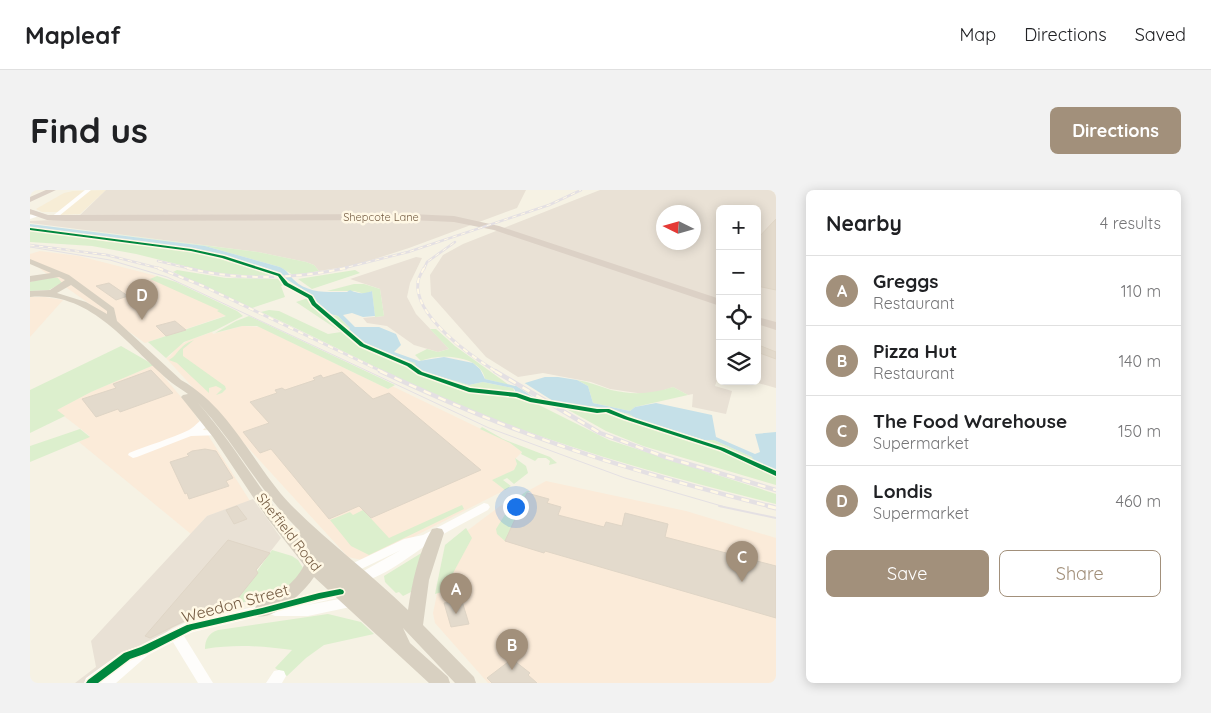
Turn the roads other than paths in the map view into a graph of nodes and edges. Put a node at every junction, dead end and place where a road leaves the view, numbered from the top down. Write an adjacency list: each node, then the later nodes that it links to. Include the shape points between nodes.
1 (88, 190): 3 (street)
2 (32, 215): 3 (highway, Shepcote Lane)
3 (54, 218): 10 (highway, Shepcote Lane, via 403,218 453,221 492,230)
4 (30, 261): 5 (main road)
5 (59, 275): 6 (main road); 7 (main road)
6 (30, 279)
7 (69, 280): 9 (main road, via 62,287); 12 (main road, via 111,310)
8 (30, 294): 9 (main road)
9 (42, 294): 12 (main road, via 77,300)
10 (716, 304)
11 (761, 317): 14 (highway)
12 (113, 320): 16 (main road, Sheffield Road)
13 (761, 321): 15 (highway)
14 (776, 322)
15 (776, 326)
16 (177, 382): 17 (main road, Sheffield Road); 24 (main road, Sheffield Road, via 186,386 218,417 270,490 302,523 308,538)
17 (208, 419): 18 (street); 19 (main road, Sheffield Road)
18 (190, 433): 19 (street); 20 (street)
19 (217, 433): 23 (main road, Sheffield Road, via 284,531)
20 (133, 455)
21 (484, 507): 22 (street, Weedon Street)
22 (432, 536): 24 (street, Weedon Street, via 402,557); 26 (main road)
23 (312, 565): 24 (main road, Sheffield Road); 25 (main road, via 305,580)
24 (348, 584): 25 (street, Weedon Street, via 308,611); 26 (main road, via 379,592); 32 (main road, via 405,649)
25 (262, 611): 27 (street, Weedon Street, via 210,621)
26 (414, 628): 33 (main road)
27 (176, 634): 28 (street, Weedon Street); 31 (street)
28 (144, 650): 29 (street, Weedon Street, via 119,660); 30 (street, Weedon Street)
29 (91, 683)
30 (105, 683)
31 (206, 683)
32 (441, 683)
33 (467, 683)

